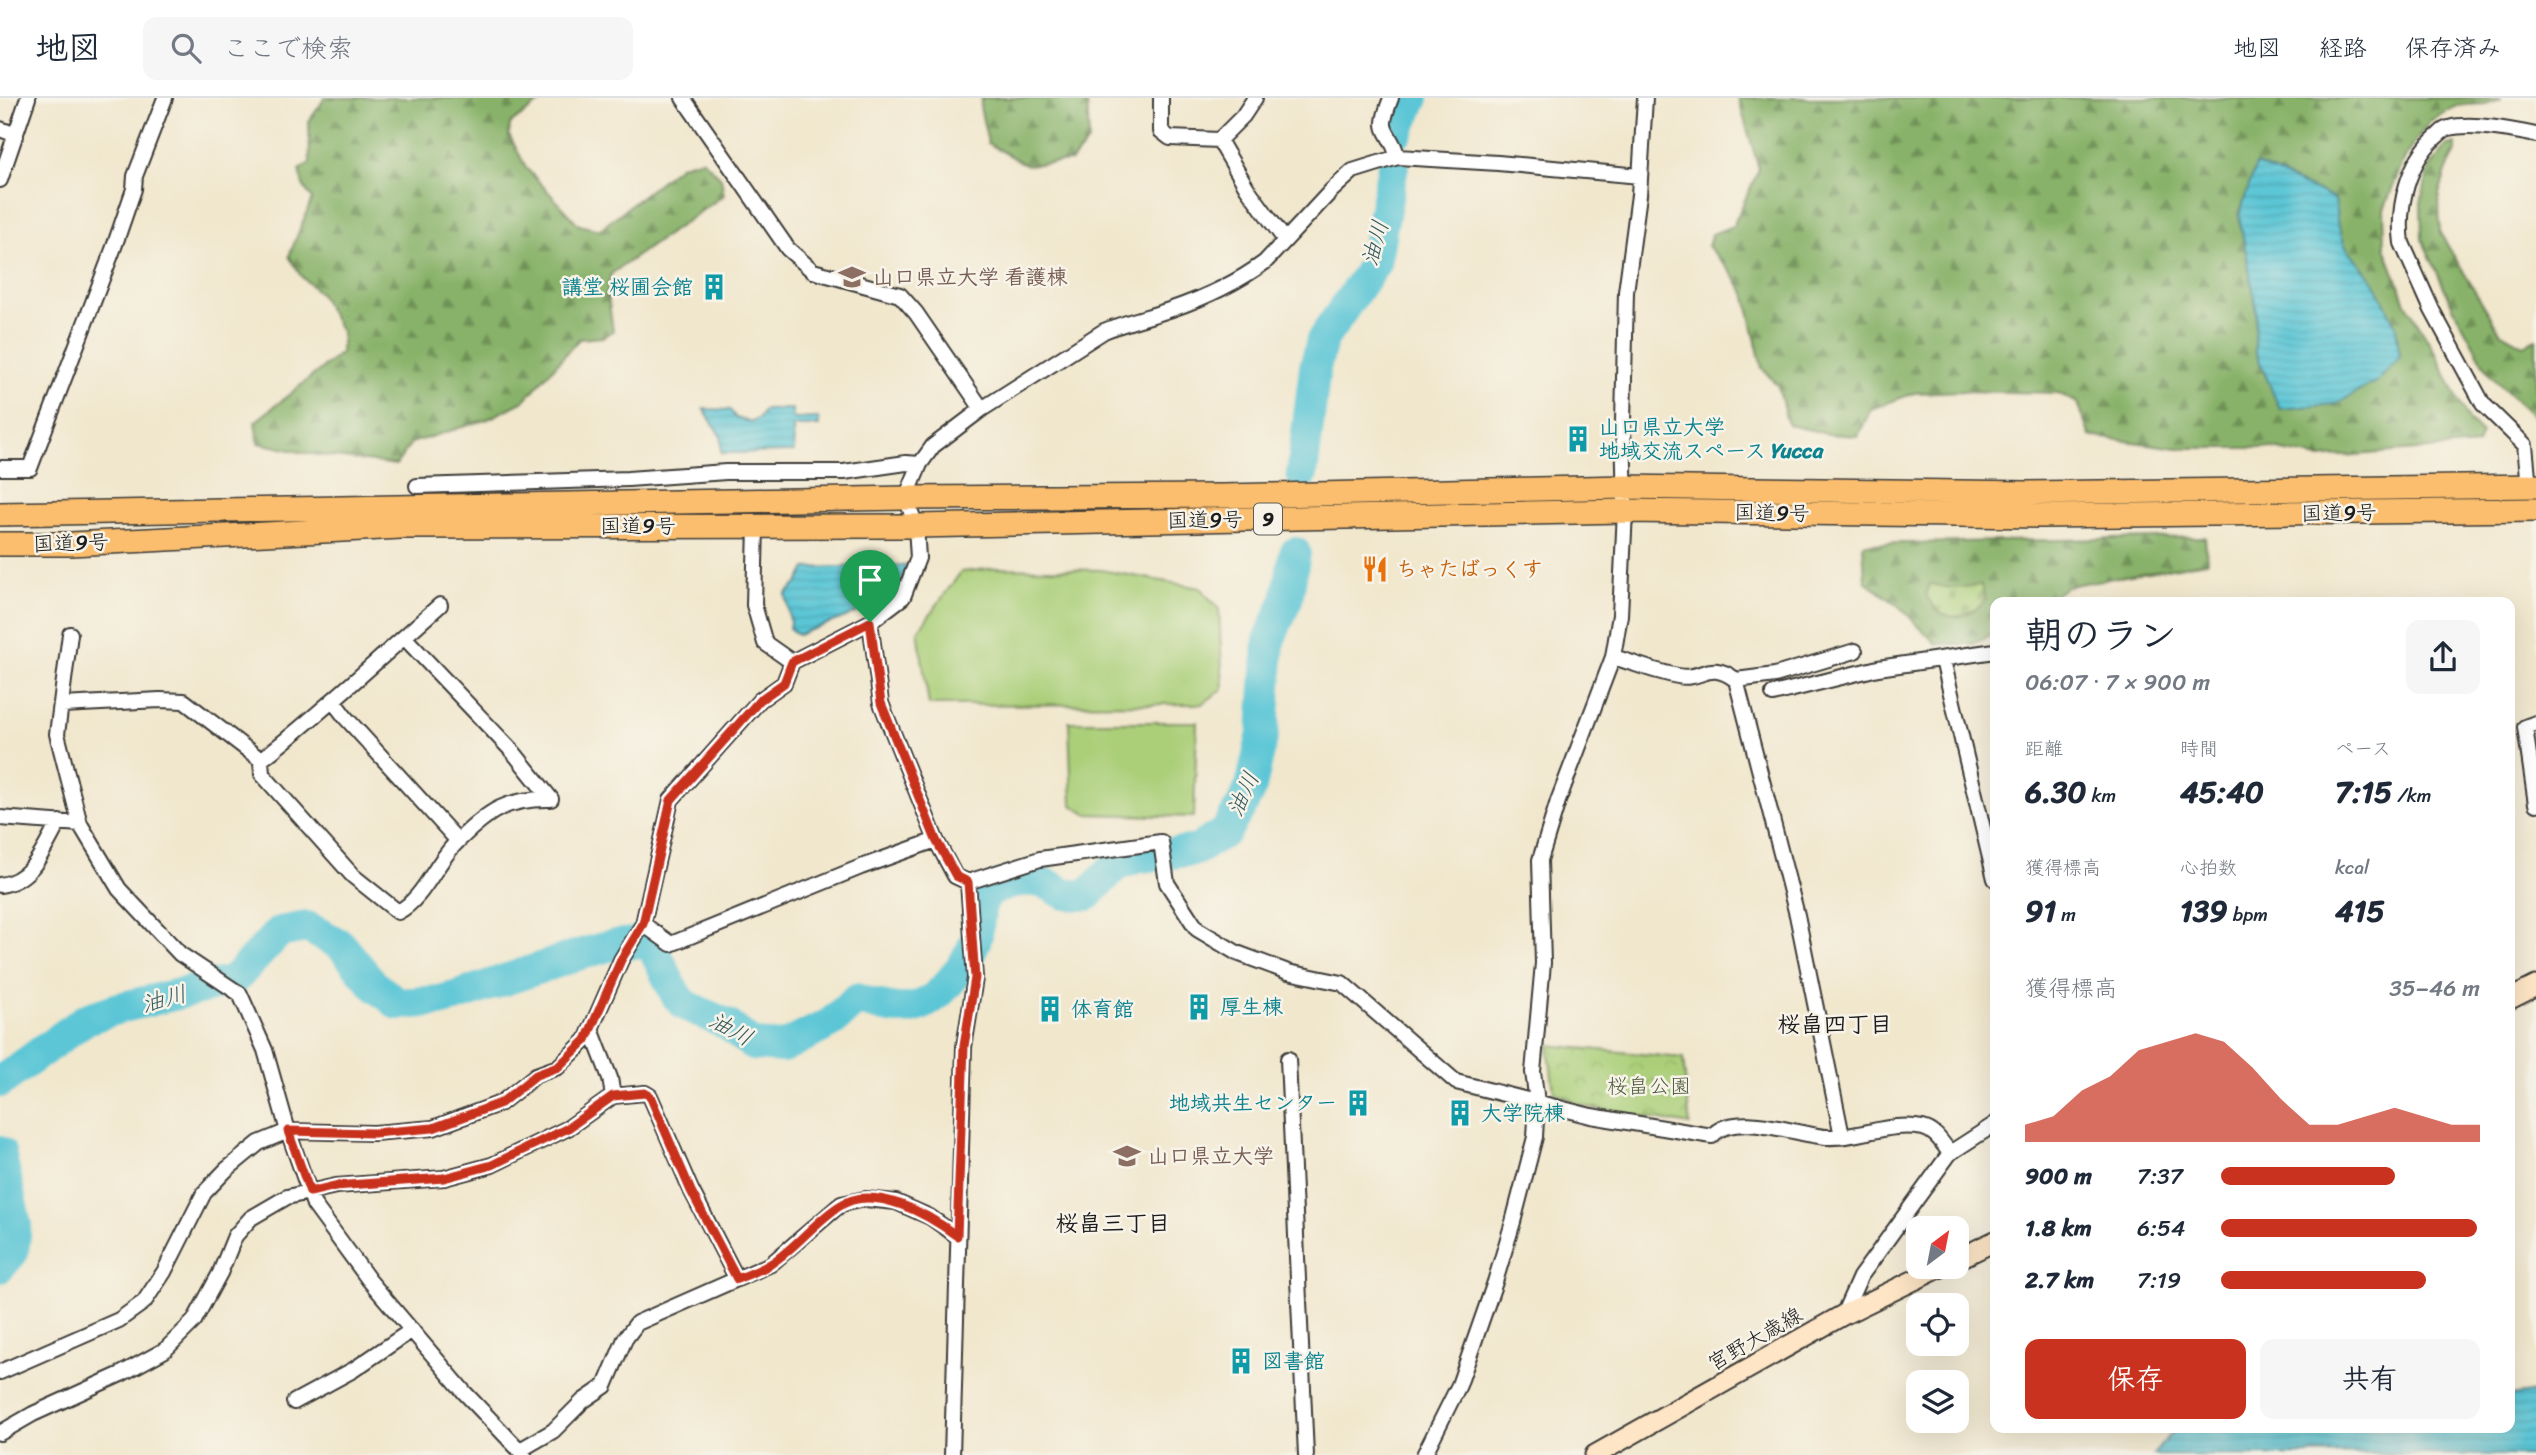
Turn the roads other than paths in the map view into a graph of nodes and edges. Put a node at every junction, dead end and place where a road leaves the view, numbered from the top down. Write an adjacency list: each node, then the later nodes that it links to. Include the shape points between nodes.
1 (28, 98): 9 (street)
2 (165, 98): 18 (street, via 30,468)
3 (683, 98): 16 (street, via 788,249 813,271 900,295)
4 (1161, 98): 11 (street, via 1161,131 1171,138)
5 (1255, 98): 11 (street)
6 (1391, 98): 12 (street, via 1382,121)
7 (1645, 98): 13 (street)
8 (0, 129): 9 (street)
9 (16, 135): 14 (street)
10 (2536, 135): 19 (street, via 2467,126 2446,128 2427,145 2413,167 2399,224 2402,243 2460,365 2483,404 2525,445)
11 (1219, 140): 15 (street)
12 (1398, 157): 13 (street); 15 (street, via 1353,171)
13 (1640, 176): 21 (street, via 1626,292)
14 (0, 180)
15 (1285, 240): 16 (street, via 1252,271 1171,310 1104,331)
16 (982, 409): 17 (street, via 933,446)
17 (920, 464): 20 (street, via 844,472 726,472); 22 (street)
18 (0, 468)
19 (2532, 476): 21 (highway, 国道9号 / 9, via 2028,493)
20 (417, 486)
21 (1625, 487): 22 (highway, 国道9号 / 9); 24 (street)
22 (906, 498): 25 (highway, 国道9号 / 9); 27 (street)
23 (2536, 510): 24 (highway, 国道9号 / 9, via 2054,516)
24 (1625, 511): 27 (highway, 国道9号 / 9); 35 (street, via 1620,615)
25 (0, 514)
26 (756, 526): 27 (highway, 国道9号 / 9); 28 (highway, 国道9号 / 9, via 401,527); 37 (street, via 754,605 765,643)
27 (916, 526): 30 (street, via 918,558 904,597)
28 (0, 544)
29 (440, 604): 32 (street)
30 (870, 622): 37 (street); 48 (street, via 881,703)
31 (70, 634): 41 (street)
32 (404, 637): 40 (street); 49 (street, via 514,753 551,799 513,801 497,808)
33 (1855, 651): 38 (street)
34 (1990, 652): 36 (street)
35 (1613, 657): 38 (street, via 1681,677 1709,670 1724,671); 59 (street, via 1540,860 1543,963 1534,1072)
36 (1942, 660): 39 (street, via 1878,668); 50 (street)
37 (792, 662): 53 (street, via 784,683 760,700 671,800)
38 (1736, 680): 62 (street, via 1797,915)
39 (1773, 694)
40 (333, 701): 43 (street); 49 (street)
41 (62, 705): 43 (street, via 184,701); 47 (street, via 57,734)
42 (2536, 723): 44 (street, via 2525,727)
43 (261, 760): 49 (street, via 262,774 353,876 398,912 418,894)
44 (2536, 804)
45 (0, 818): 46 (street)
46 (59, 822): 47 (street); 52 (street, via 36,863 20,880)
47 (80, 824): 61 (street, via 119,890 180,954 240,994 265,1050)
48 (936, 840): 51 (street, via 956,876); 53 (street, via 671,944)
49 (458, 841)
50 (1990, 857)
51 (968, 882): 59 (street, via 1040,859 1161,842 1167,883 1197,929 1237,953 1288,972 1342,983 1456,1082); 65 (street, via 975,978 964,1046)
52 (0, 885)
53 (643, 924): 56 (street, via 621,960)
54 (2536, 986): 55 (main road)
55 (2515, 996)
56 (591, 1029): 58 (street); 61 (street, via 558,1067 536,1075 501,1103 433,1128 374,1133)
57 (1288, 1059): 78 (street)
58 (613, 1096): 64 (street, via 568,1128 492,1165 444,1178); 68 (street, via 650,1096 691,1191)
59 (1537, 1102): 62 (street, via 1694,1135 1712,1136 1717,1130 1752,1123); 79 (street, via 1535,1138 1495,1282 1459,1384)
60 (1990, 1127): 63 (street)
61 (288, 1131): 64 (street); 72 (street, via 259,1143 204,1193 144,1302 119,1320)
62 (1842, 1136): 63 (street, via 1923,1128 1936,1134)
63 (1950, 1153): 70 (street, via 1860,1277)
64 (310, 1192): 71 (street, via 314,1205 369,1280); 74 (street, via 287,1197 251,1218 235,1236 194,1321 165,1350)
65 (957, 1236): 68 (street, via 896,1202 865,1199 841,1204 771,1264); 77 (street)
66 (1990, 1243): 67 (main road)
67 (1969, 1254)
68 (737, 1279): 76 (street, via 637,1323 625,1339 606,1386)
69 (1916, 1279): 70 (main road, 宮野大歳線)
70 (1843, 1315): 75 (main road, 宮野大歳線)
71 (412, 1330): 73 (street, via 354,1370); 76 (street)
72 (0, 1372)
73 (294, 1402)
74 (0, 1433)
75 (1615, 1450): 80 (main road, 宮野大歳線)
76 (522, 1453)
77 (952, 1455)
78 (1306, 1455)
79 (1424, 1455)
80 (1595, 1455)

